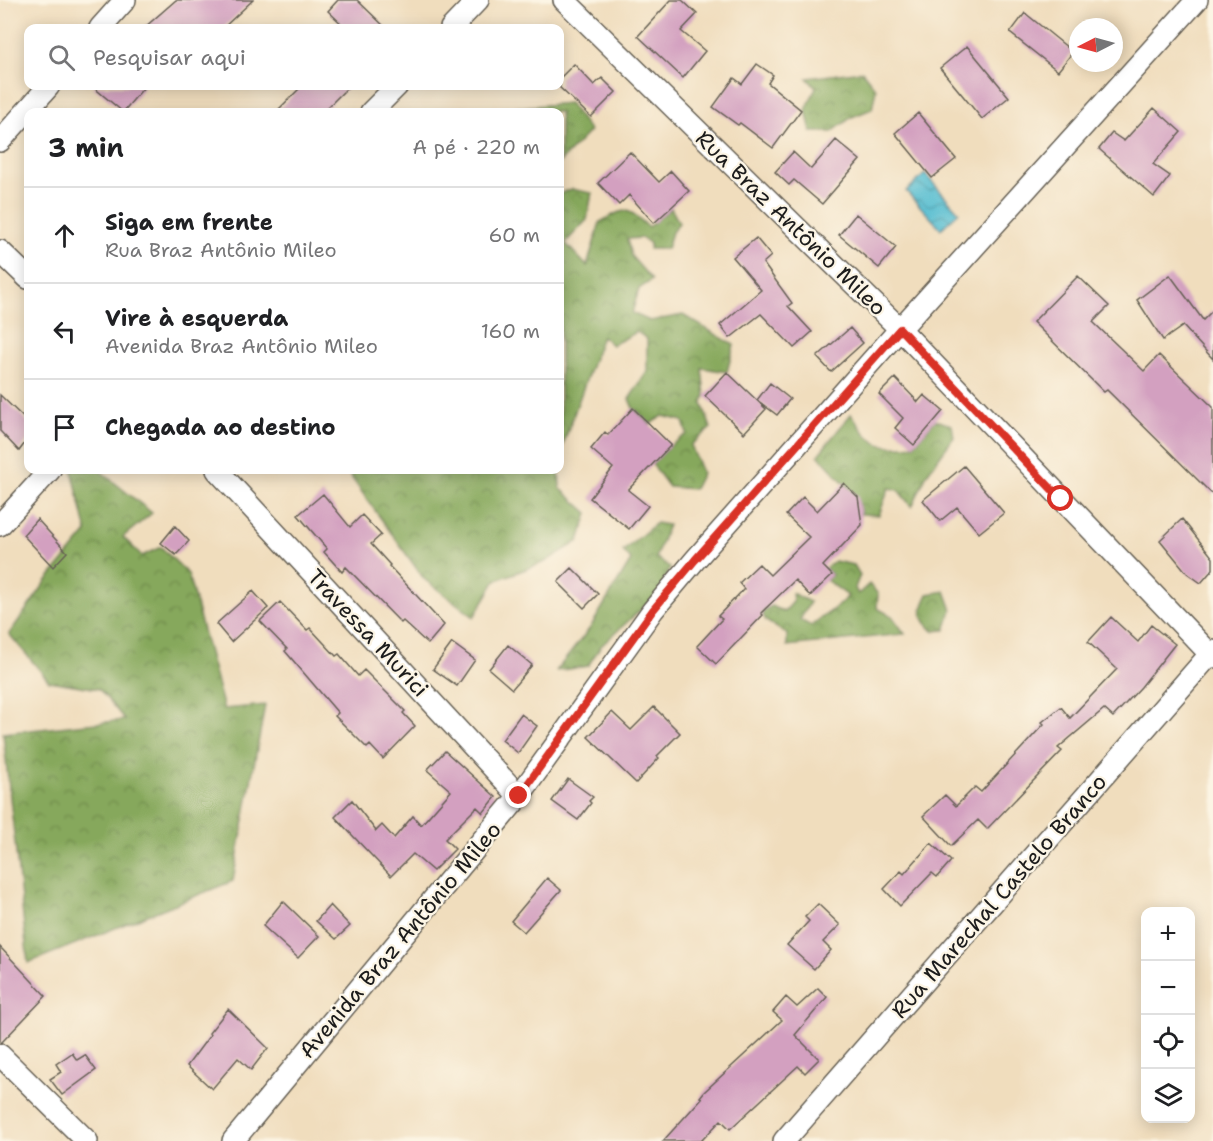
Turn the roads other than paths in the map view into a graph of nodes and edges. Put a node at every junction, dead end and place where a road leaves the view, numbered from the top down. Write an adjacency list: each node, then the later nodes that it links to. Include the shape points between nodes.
1 (125, 0): 5 (street)
2 (478, 0): 6 (street)
3 (564, 0): 15 (street, Rua Braz Antônio Mileo)
4 (1197, 0): 15 (street, Avenida Braz Antônio Mileo)
5 (104, 24)
6 (455, 24)
7 (45, 90): 9 (street)
8 (393, 90): 10 (street)
9 (29, 108)
10 (375, 108)
11 (24, 114): 12 (street)
12 (0, 141)
13 (0, 251): 14 (street)
14 (24, 274)
15 (900, 329): 19 (street, Rua Braz Antônio Mileo); 20 (street, Avenida Braz Antônio Mileo, via 653,610)
16 (46, 474): 18 (street)
17 (221, 474): 20 (street, Travessa Murici)
18 (0, 525)
19 (1212, 654): 24 (street, Rua Marechal Castelo Branco)
20 (519, 796): 23 (street, Avenida Braz Antônio Mileo)
21 (0, 1055): 22 (street)
22 (87, 1141)
23 (233, 1141)
24 (784, 1141)

